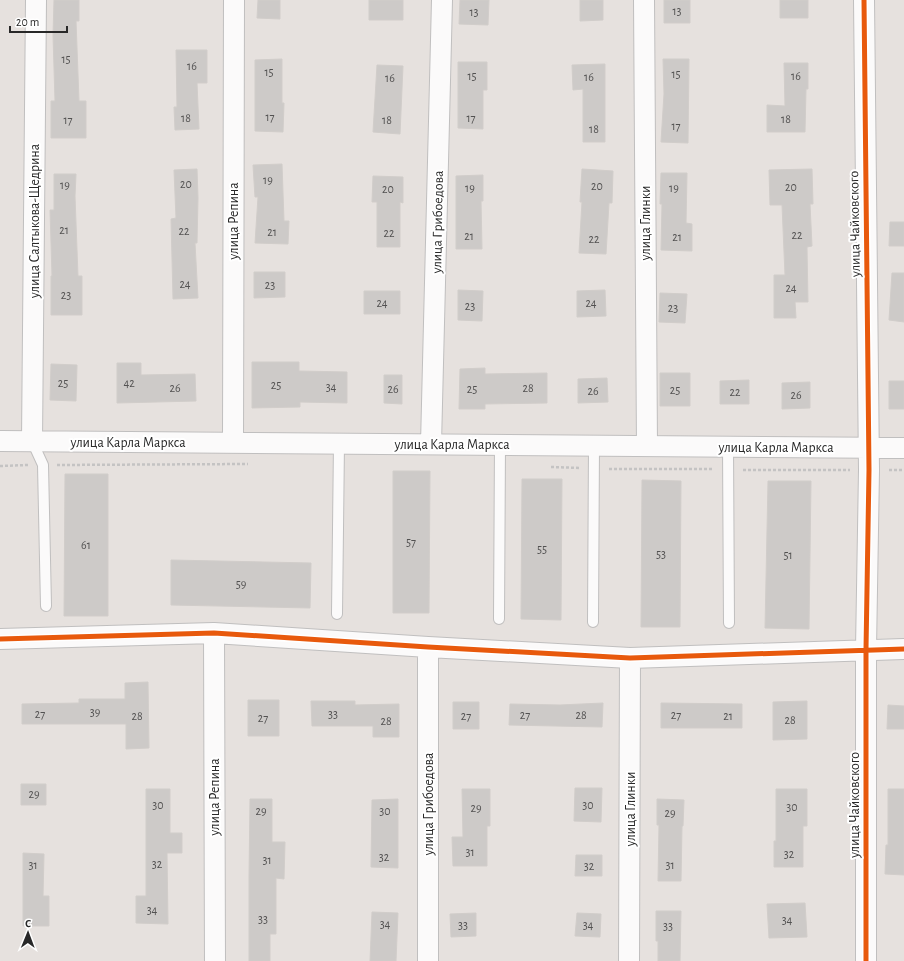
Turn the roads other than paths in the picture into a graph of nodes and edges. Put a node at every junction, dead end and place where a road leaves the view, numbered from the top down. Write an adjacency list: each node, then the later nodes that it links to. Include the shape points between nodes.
1 (36, 0): 7 (street, улица Салтыкова-Щедрина)
2 (234, 0): 8 (street, улица Репина)
3 (442, 0): 10 (street, улица Грибоедова)
4 (644, 0): 13 (street, улица Глинки)
5 (864, 0): 15 (street, улица Чайковского)
6 (0, 441): 7 (street, улица Карла Маркса)
7 (32, 441): 8 (street, улица Карла Маркса); 17 (lane, via 43,465)
8 (233, 443): 9 (street, улица Карла Маркса)
9 (339, 443): 10 (street, улица Карла Маркса); 18 (lane)
10 (432, 444): 11 (street, улица Карла Маркса)
11 (500, 444): 12 (street, улица Карла Маркса); 19 (lane)
12 (594, 446): 13 (street, улица Карла Маркса); 20 (lane)
13 (647, 446): 14 (street, улица Карла Маркса)
14 (728, 446): 15 (street, улица Карла Маркса); 21 (lane)
15 (868, 447): 16 (street, улица Карла Маркса); 25 (street, улица Чайковского)
16 (904, 448)
17 (46, 606)
18 (337, 614)
19 (499, 619)
20 (593, 622)
21 (729, 623)
22 (214, 633): 23 (street); 24 (street); 28 (street, улица Репина)
23 (0, 639)
24 (428, 647): 27 (street); 29 (street, улица Грибоедова)
25 (866, 649): 26 (street); 27 (street); 31 (street, улица Чайковского)
26 (904, 649)
27 (630, 658): 30 (street, улица Глинки)
28 (215, 961)
29 (428, 961)
30 (629, 961)
31 (866, 961)

